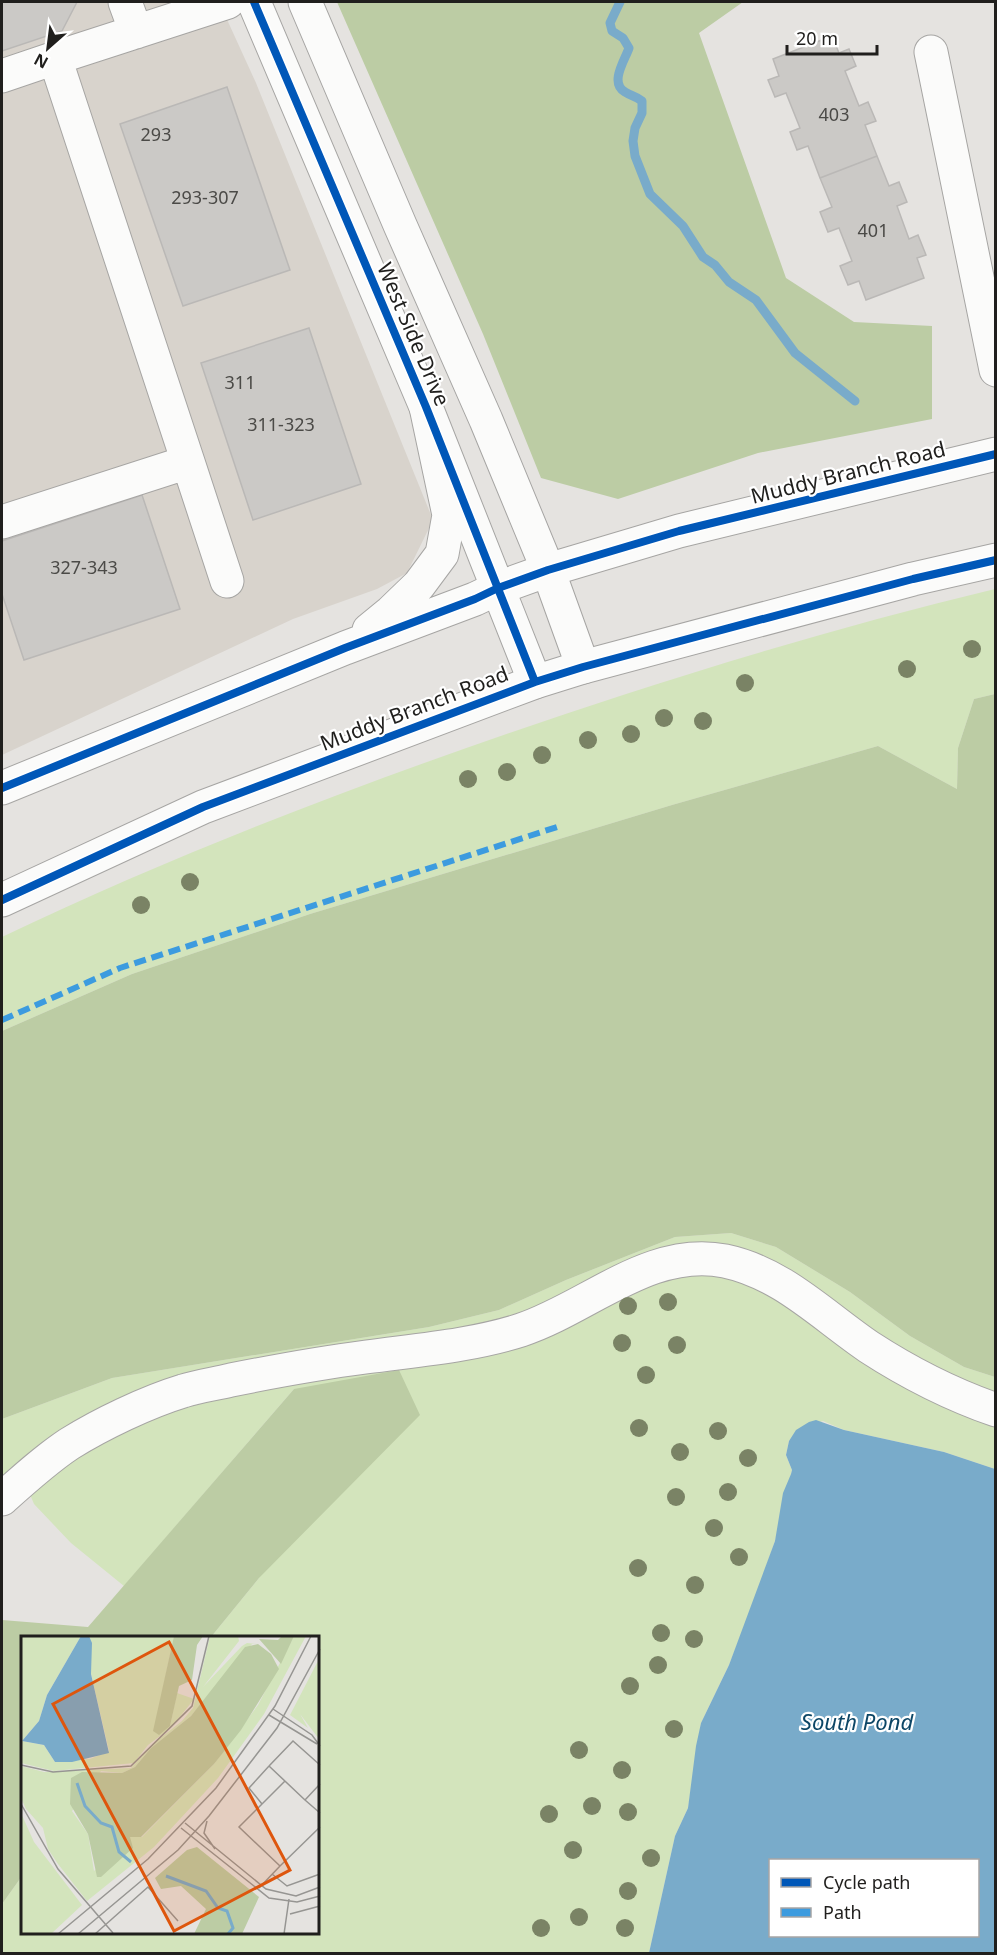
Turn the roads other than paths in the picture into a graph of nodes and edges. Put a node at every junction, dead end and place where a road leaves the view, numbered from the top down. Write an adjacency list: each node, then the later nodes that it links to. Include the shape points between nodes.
1 (125, 2): 5 (main road)
2 (228, 2): 5 (main road)
3 (254, 2): 10 (main road, West Side Drive)
4 (305, 2): 15 (main road, West Side Drive)
5 (136, 32): 7 (main road)
6 (931, 52): 9 (main road)
7 (55, 58): 8 (main road); 12 (main road)
8 (2, 76)
9 (996, 370)
10 (426, 407): 17 (main road, West Side Drive); 18 (main road, via 449,514 442,554 419,585)
11 (996, 454): 15 (main road, Muddy Branch Road, via 679,531)
12 (188, 462): 13 (main road); 16 (main road)
13 (2, 522)
14 (996, 560): 19 (main road, Muddy Branch Road)
15 (548, 570): 17 (main road, Muddy Branch Road); 19 (main road, West Side Drive)
16 (227, 581)
17 (498, 588): 18 (main road, Muddy Branch Road); 20 (main road, West Side Drive)
18 (345, 648): 21 (main road, Muddy Branch Road)
19 (583, 667): 20 (main road, Muddy Branch Road)
20 (535, 682): 22 (main road, Muddy Branch Road, via 203,807)
21 (2, 788)
22 (2, 900)
23 (996, 1410): 24 (main road, via 914,1376 768,1275 724,1261 691,1259 652,1267 522,1330 461,1344 290,1368 183,1391 121,1416 69,1444)
24 (2, 1499)

